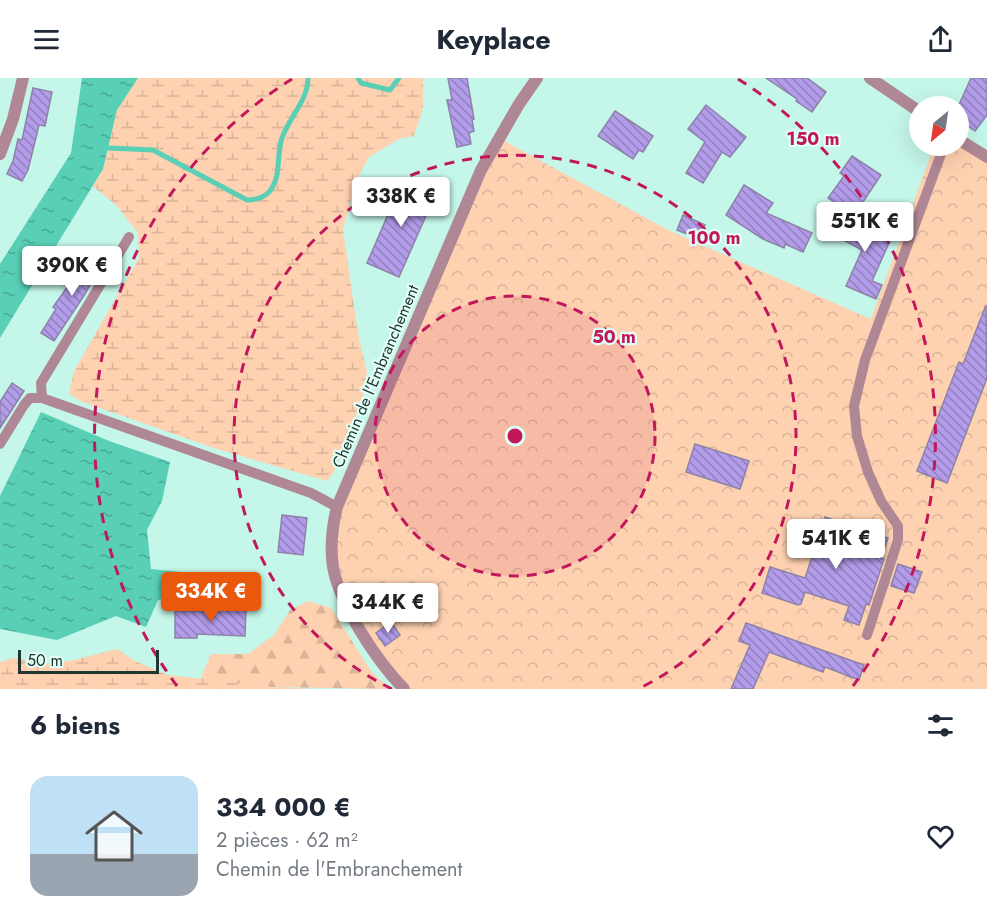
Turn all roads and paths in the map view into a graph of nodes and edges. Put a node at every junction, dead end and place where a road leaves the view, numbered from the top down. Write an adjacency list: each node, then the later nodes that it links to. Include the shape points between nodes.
1 (24, 78): 6 (street)
2 (537, 78): 12 (street, Chemin de l'Embranchement, via 481,170)
3 (870, 78): 4 (street)
4 (909, 105)
5 (969, 145): 7 (street)
6 (0, 154)
7 (986, 155)
8 (940, 156): 13 (lane, via 865,360 854,406 857,436 868,472 898,526 898,540)
9 (129, 237): 10 (lane, via 40,383)
10 (42, 398): 11 (lane, via 30,398); 12 (lane, via 310,493)
11 (0, 444)
12 (337, 507): 14 (street, Chemin de l'Embranchement, via 331,554 336,580 360,633)
13 (867, 635)
14 (404, 689)

